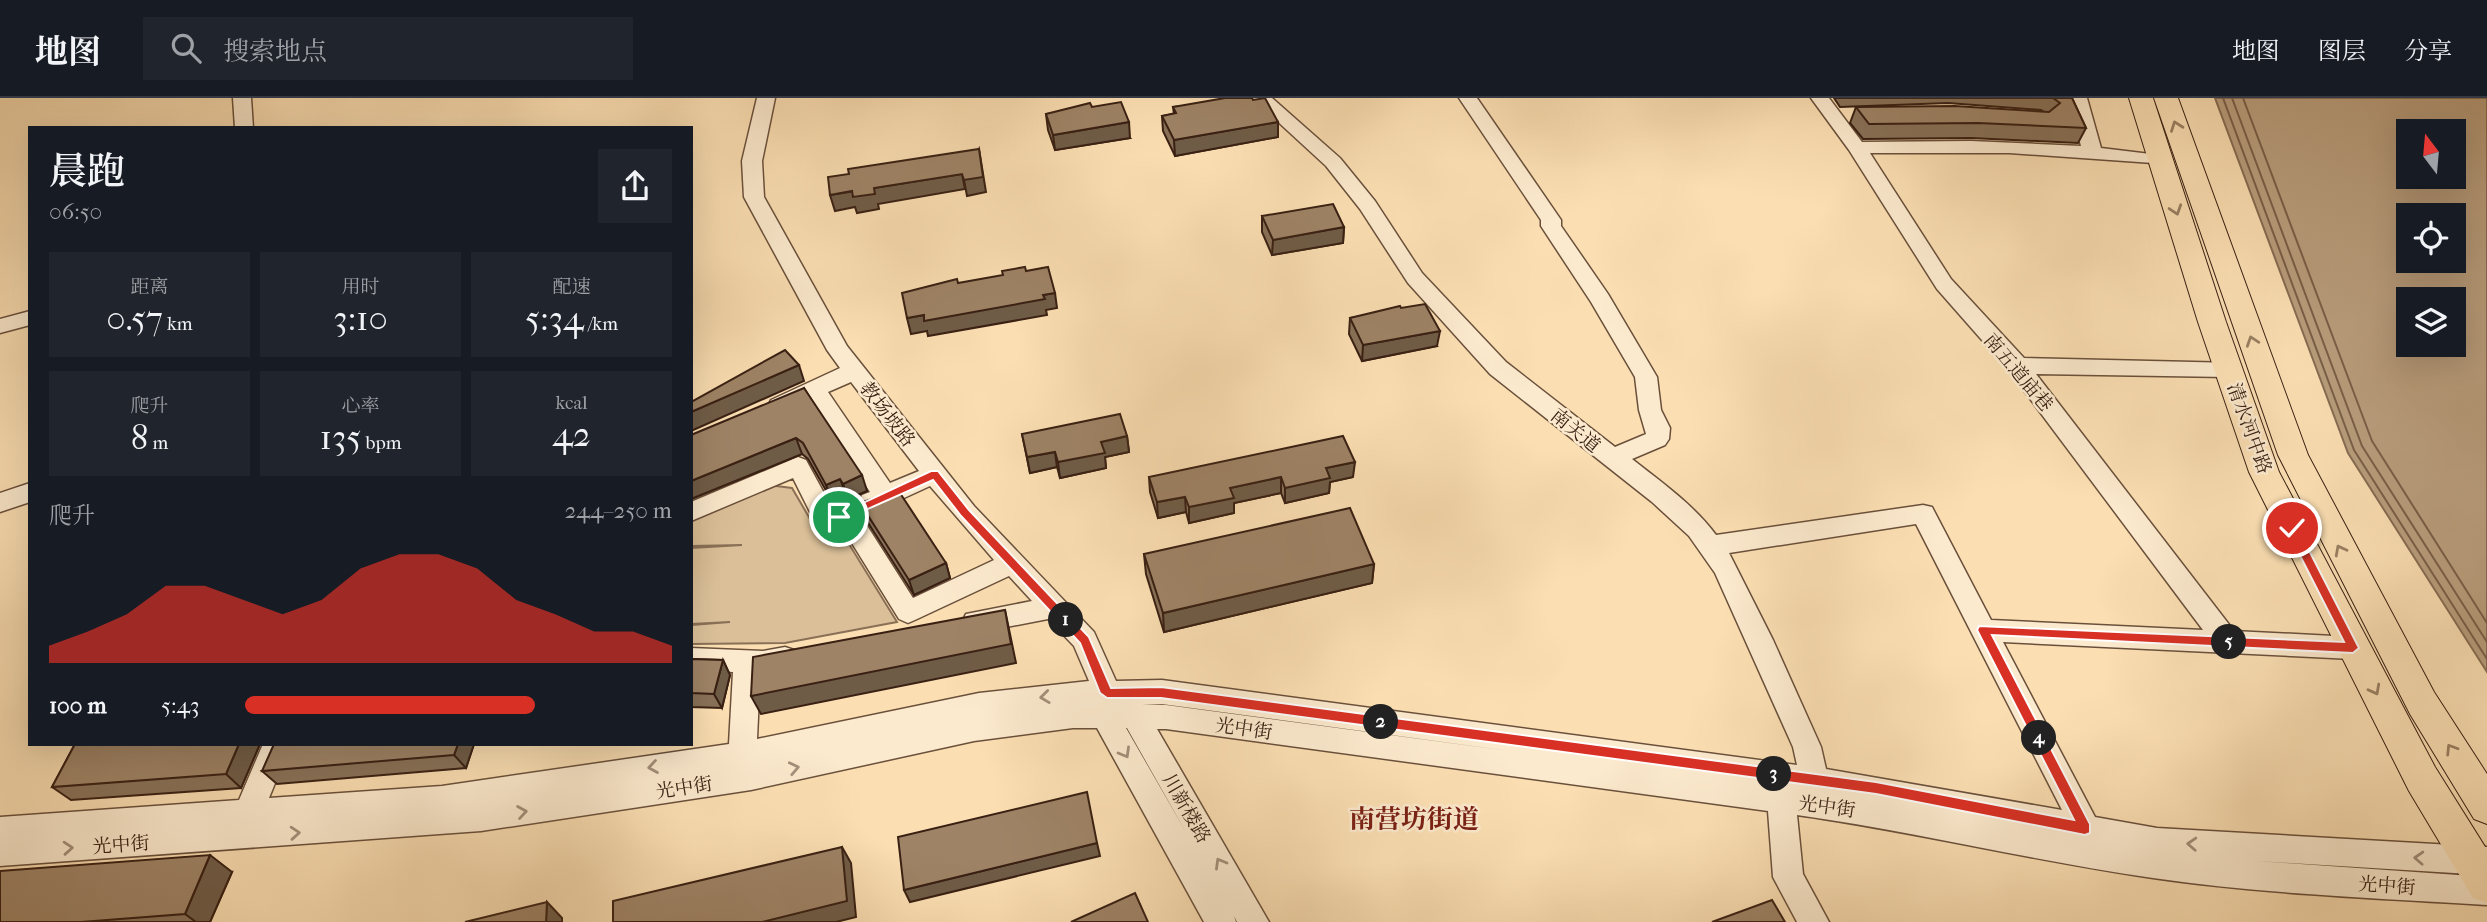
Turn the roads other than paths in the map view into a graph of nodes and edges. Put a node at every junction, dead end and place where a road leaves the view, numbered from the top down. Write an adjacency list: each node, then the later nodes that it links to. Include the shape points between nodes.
1 (242, 98): 9 (street)
2 (766, 98): 17 (street, 教场坡路, via 751,161 754,197)
3 (1261, 98): 20 (street, 南关道, via 1334,162 1415,278 1498,368)
4 (1468, 98): 20 (street, via 1551,220 1646,377 1657,439)
5 (1820, 98): 10 (street, 南五道庙巷)
6 (2078, 98): 11 (street)
7 (2141, 98): 12 (main road, 清水河中路)
8 (2166, 98): 44 (main road, 清水河中路, one-way to 8, via 2422,703 2293,455)
9 (244, 126)
10 (1857, 148): 11 (street, via 1968,143); 15 (street, 南五道庙巷, via 1944,284)
11 (2093, 153): 12 (street)
12 (2160, 160): 16 (main road, 清水河中路, one-way to 16)
13 (28, 319): 14 (street)
14 (0, 326)
15 (2018, 366): 16 (street); 34 (street, 南五道庙巷)
16 (2228, 369): 35 (main road, 清水河中路, via 2264,472)
17 (854, 371): 18 (street); 21 (street, 教场坡路)
18 (815, 390): 19 (street); 23 (street)
19 (753, 417)
20 (1611, 458): 27 (street, 南关道, via 1661,495)
21 (934, 474): 23 (street); 28 (street, 教场坡路)
22 (28, 493): 24 (street)
23 (886, 496): 26 (street)
24 (0, 503)
25 (693, 511): 26 (street, via 797,466 823,513)
26 (839, 517): 28 (street, via 850,520 908,612)
27 (1710, 546): 31 (street, via 1923,514); 43 (street, 南关道, via 1725,566 1807,747)
28 (1012, 563): 29 (street, 教场坡路)
29 (1054, 607): 30 (street); 39 (street, 教场坡路, via 1085,640)
30 (948, 627)
31 (1983, 630): 34 (street); 47 (street)
32 (922, 632): 33 (street)
33 (895, 637)
34 (2227, 642): 35 (street)
35 (2353, 648): 49 (main road, 清水河中路, one-way to 49, via 2421,779)
36 (816, 652): 38 (street)
37 (693, 659): 38 (street)
38 (747, 661): 41 (street)
39 (1112, 702): 41 (street, 光中街, via 1073,716); 42 (street, 光中街, via 1166,717); 51 (street, 川新楼路, one-way to 51); 52 (street, 川新楼路, one-way to 39)
40 (276, 746): 45 (street)
41 (742, 766): 45 (street, 光中街, via 481,818)
42 (1780, 788): 43 (street, 光中街); 53 (street, via 1788,877)
43 (1818, 792): 47 (street, 光中街)
44 (2487, 807)
45 (243, 825): 46 (street, 光中街); 48 (street, 光中街, one-way to 45)
46 (0, 830)
47 (2088, 841): 49 (street, 光中街, one-way to 47, via 2157,842); 50 (street, 光中街, via 2220,873)
48 (0, 852)
49 (2482, 869)
50 (2487, 891)
51 (1221, 922)
52 (1254, 922)
53 (1814, 922)

